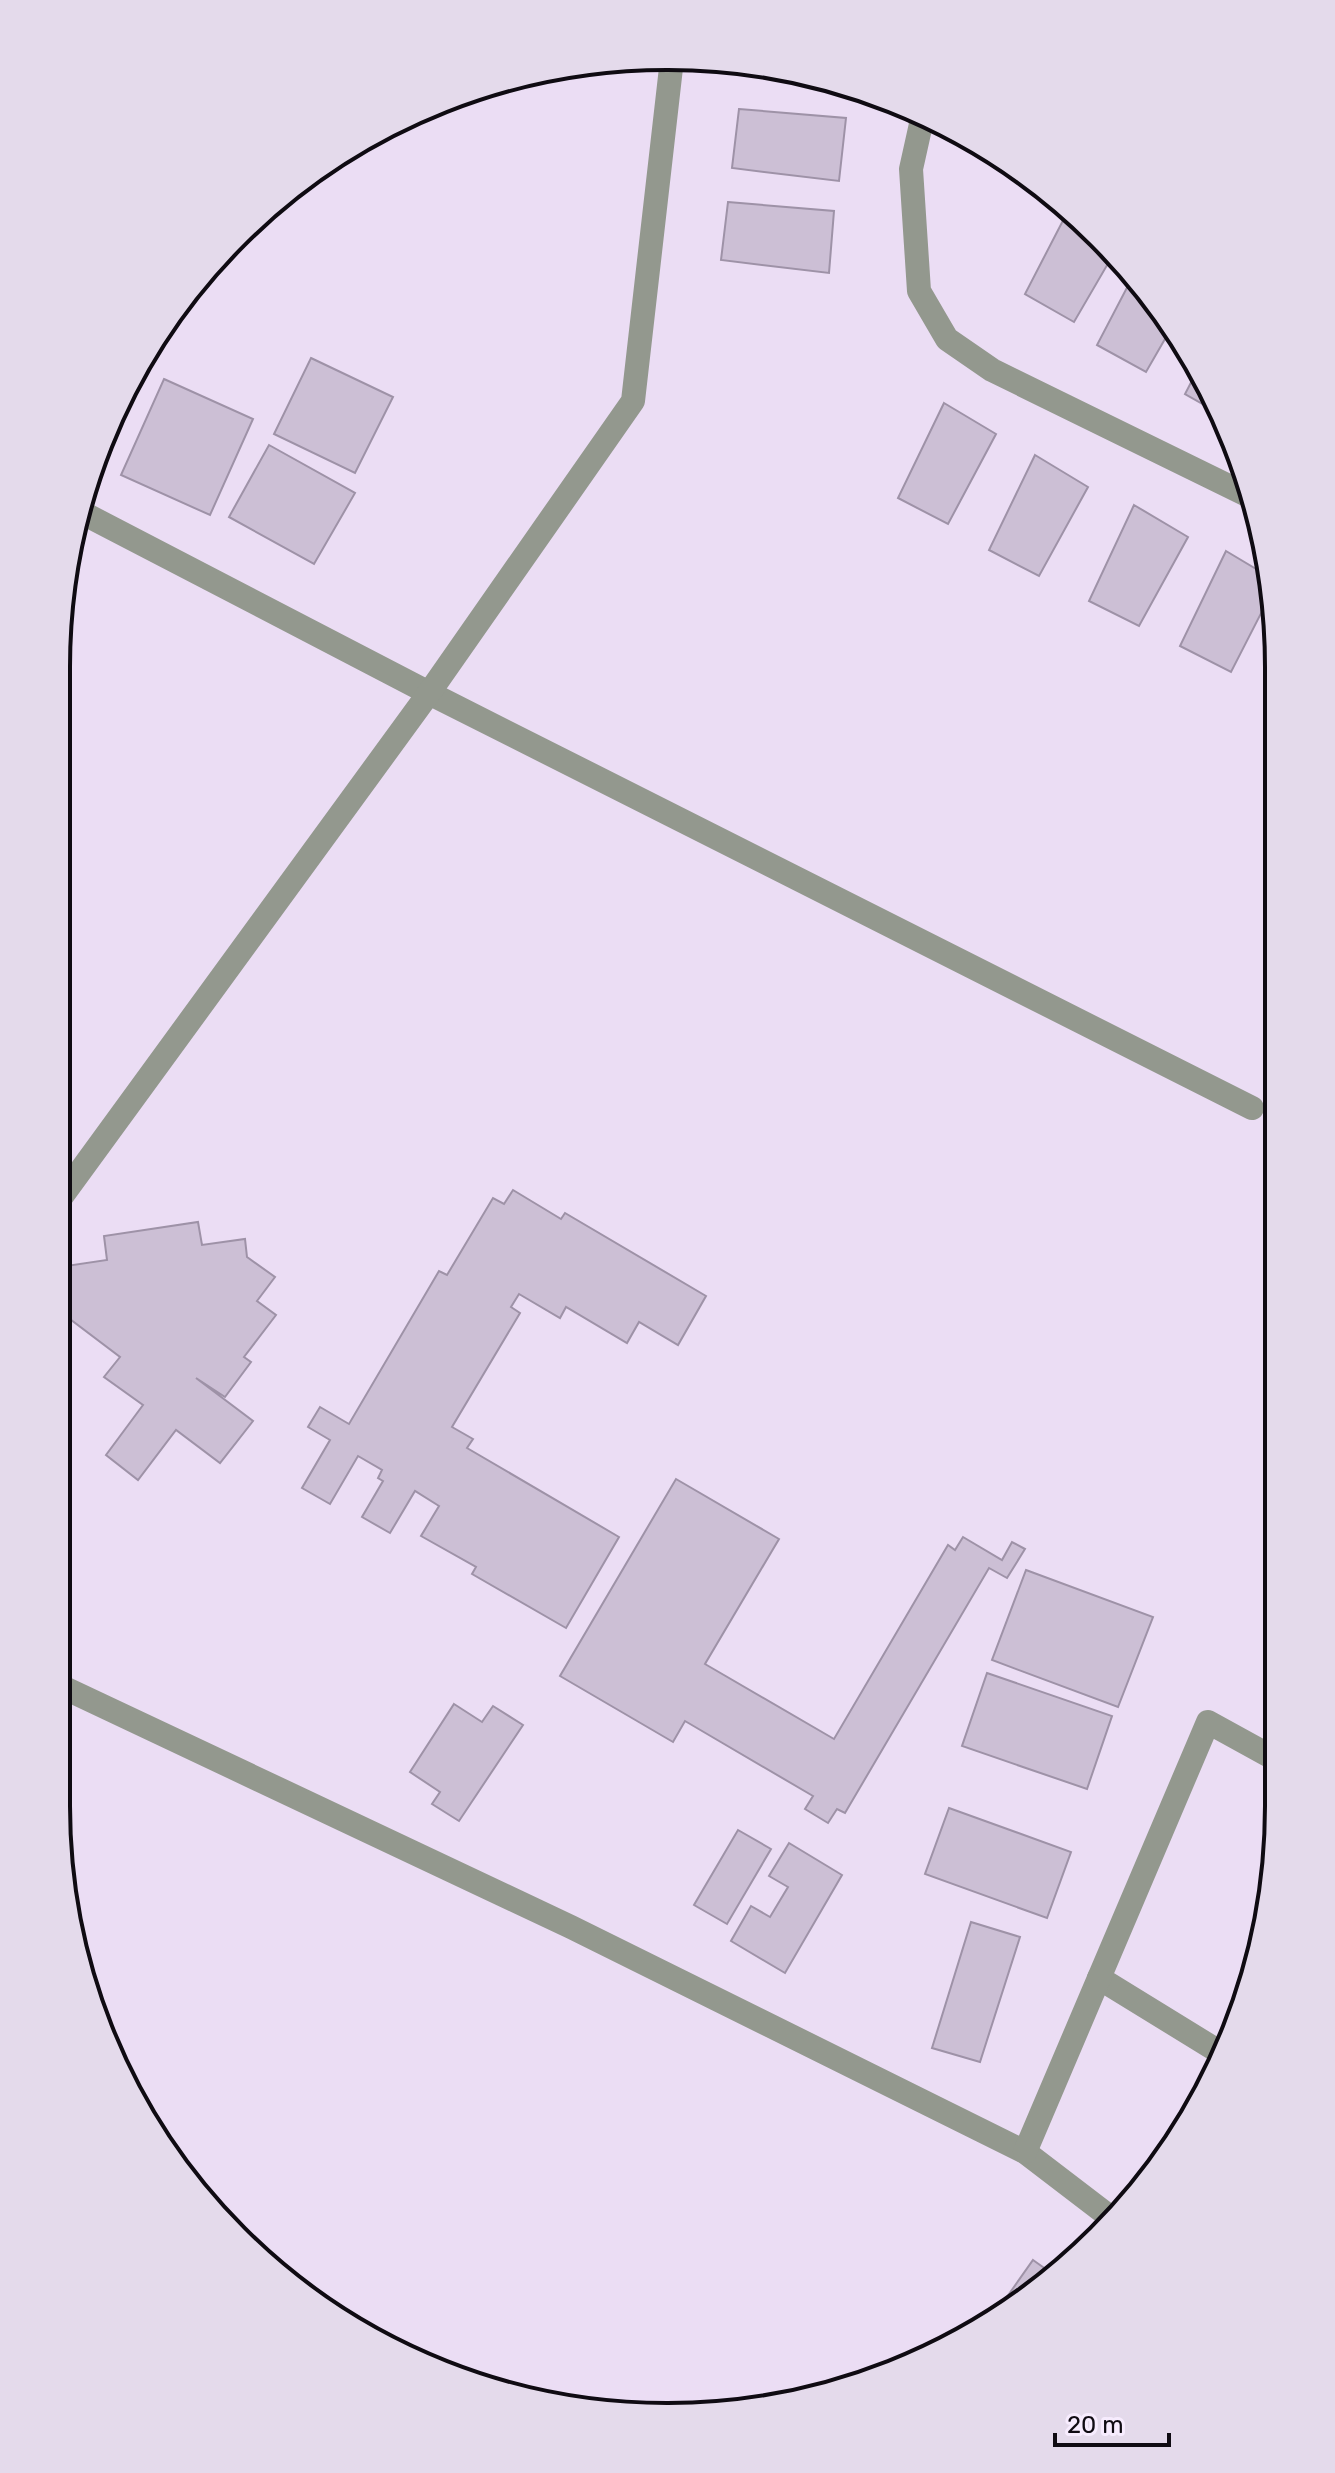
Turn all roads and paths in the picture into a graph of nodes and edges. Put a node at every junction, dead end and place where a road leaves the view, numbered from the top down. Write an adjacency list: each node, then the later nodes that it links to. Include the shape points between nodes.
1 (671, 70): 5 (street, via 633,401)
2 (920, 127): 3 (street, via 911,169 919,291 947,339 992,370)
3 (1238, 491)
4 (89, 516): 5 (street)
5 (429, 693): 6 (street); 7 (street)
6 (1252, 1108)
7 (70, 1185)
8 (70, 1691): 12 (street, via 571,1927)
9 (1265, 1753): 10 (street, via 1208,1722)
10 (1099, 1978): 11 (street); 12 (street)
11 (1213, 2048)
12 (1025, 2152): 13 (street)
13 (1104, 2213)

